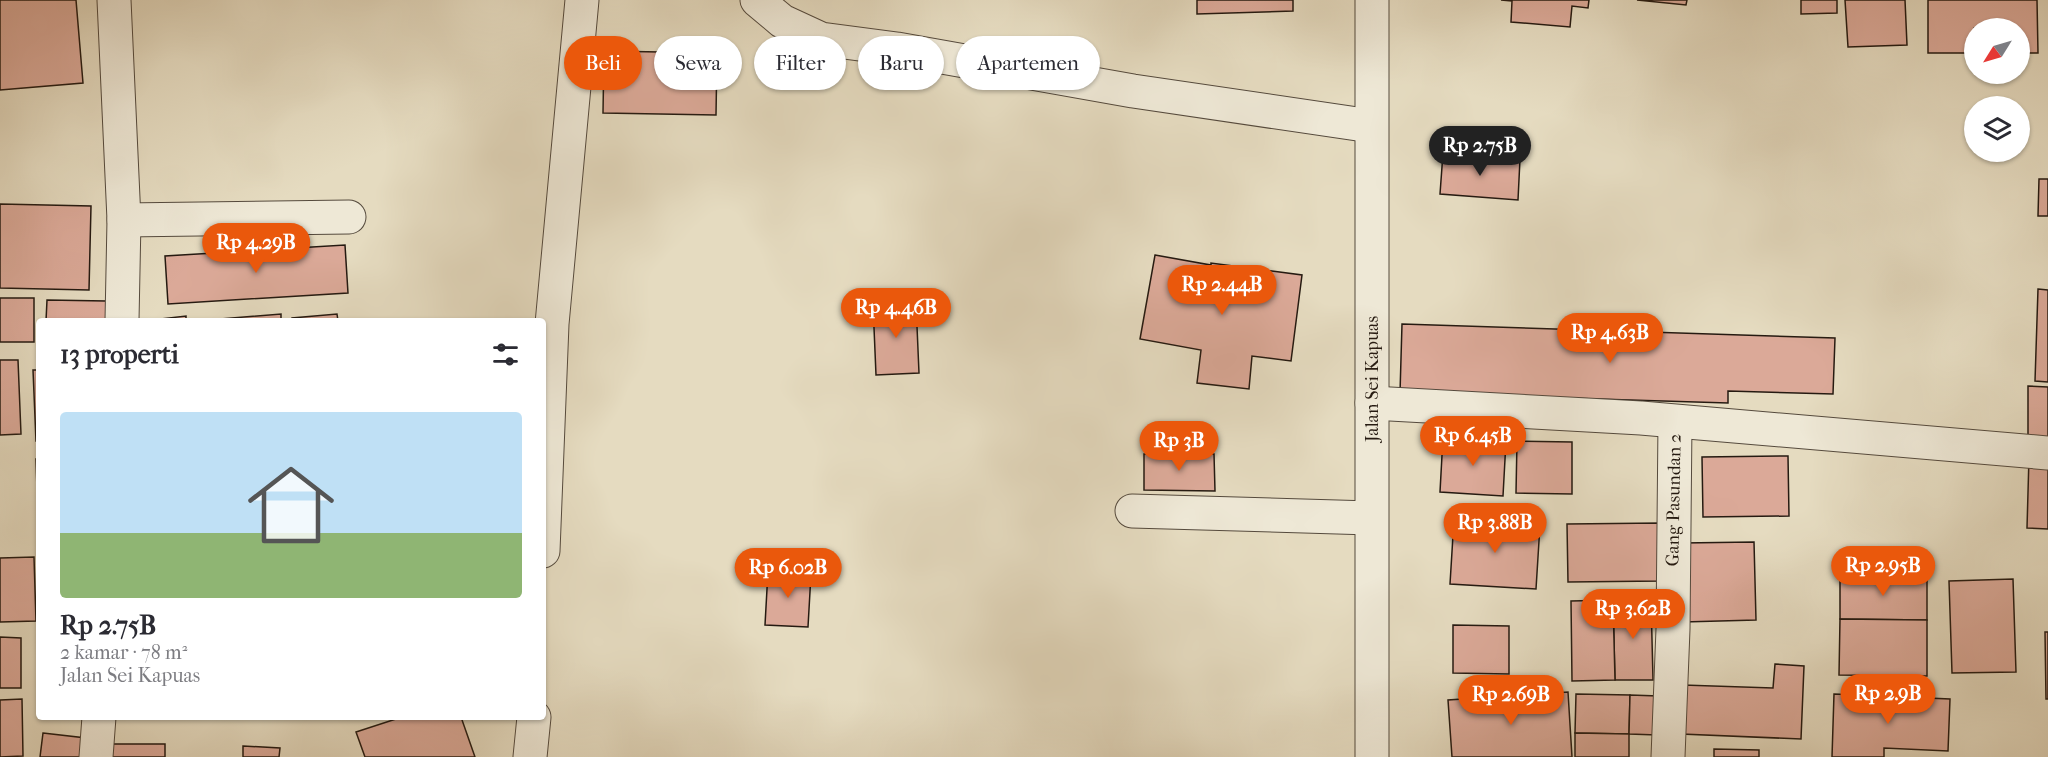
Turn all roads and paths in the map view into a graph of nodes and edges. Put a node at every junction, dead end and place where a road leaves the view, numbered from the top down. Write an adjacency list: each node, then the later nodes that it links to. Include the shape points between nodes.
1 (114, 0): 7 (street)
2 (582, 0): 12 (street, via 552,324)
3 (757, 0): 5 (street, via 782,21 820,39)
4 (1372, 0): 5 (street, Jalan Sei Kapuas)
5 (1371, 126): 9 (street, Jalan Sei Kapuas)
6 (349, 217): 7 (street)
7 (124, 220): 8 (street)
8 (122, 318)
9 (1372, 403): 10 (street, Gang Pasundan 2); 14 (street, Jalan Sei Kapuas)
10 (1675, 422): 11 (street); 20 (street, Gang Pasundan 2)
11 (2048, 453)
12 (546, 475)
13 (1132, 511): 14 (street)
14 (1371, 518): 19 (street, Jalan Sei Kapuas)
15 (99, 720): 17 (street)
16 (534, 720): 18 (street)
17 (96, 757)
18 (530, 757)
19 (1372, 757)
20 (1668, 757)

